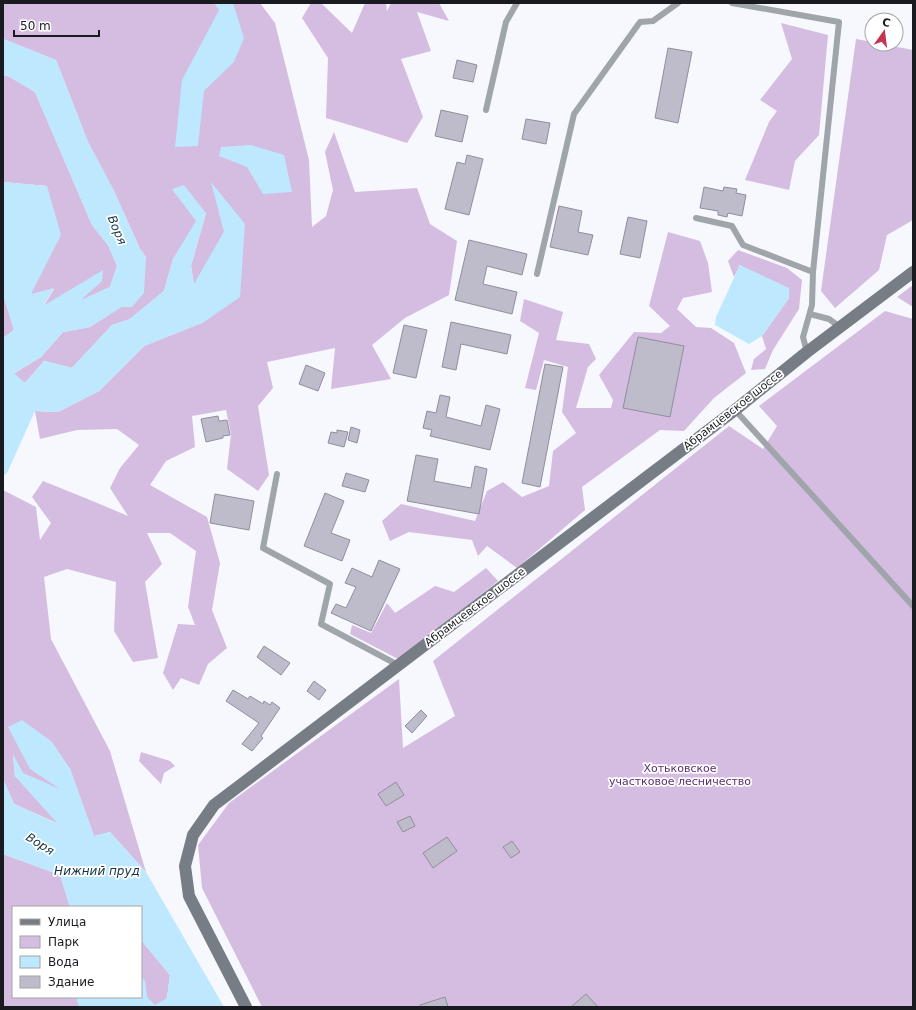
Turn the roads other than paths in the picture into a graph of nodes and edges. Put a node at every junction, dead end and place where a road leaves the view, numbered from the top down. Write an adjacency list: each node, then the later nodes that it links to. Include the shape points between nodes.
1 (517, 3): 5 (lane, via 506,22)
2 (678, 3): 9 (lane, via 653,21 640,22 574,114)
3 (732, 3): 4 (lane)
4 (753, 5): 7 (lane, via 839,22)
5 (486, 110)
6 (696, 218): 7 (lane, via 732,226 743,245)
7 (813, 272): 10 (lane)
8 (913, 272): 11 (street, Абрамцевское шоссе)
9 (538, 274)
10 (810, 314): 11 (lane, via 830,319); 12 (lane, via 803,337)
11 (840, 327): 12 (street, Абрамцевское шоссе)
12 (807, 352): 13 (street, Абрамцевское шоссе)
13 (735, 410): 15 (lane); 16 (street, Абрамцевское шоссе)
14 (277, 474): 16 (lane, via 263,548 330,584 321,624)
15 (913, 606)
16 (398, 666): 17 (street, Абрамцевское шоссе, via 214,805 193,836 185,866 189,896)
17 (246, 1007)

